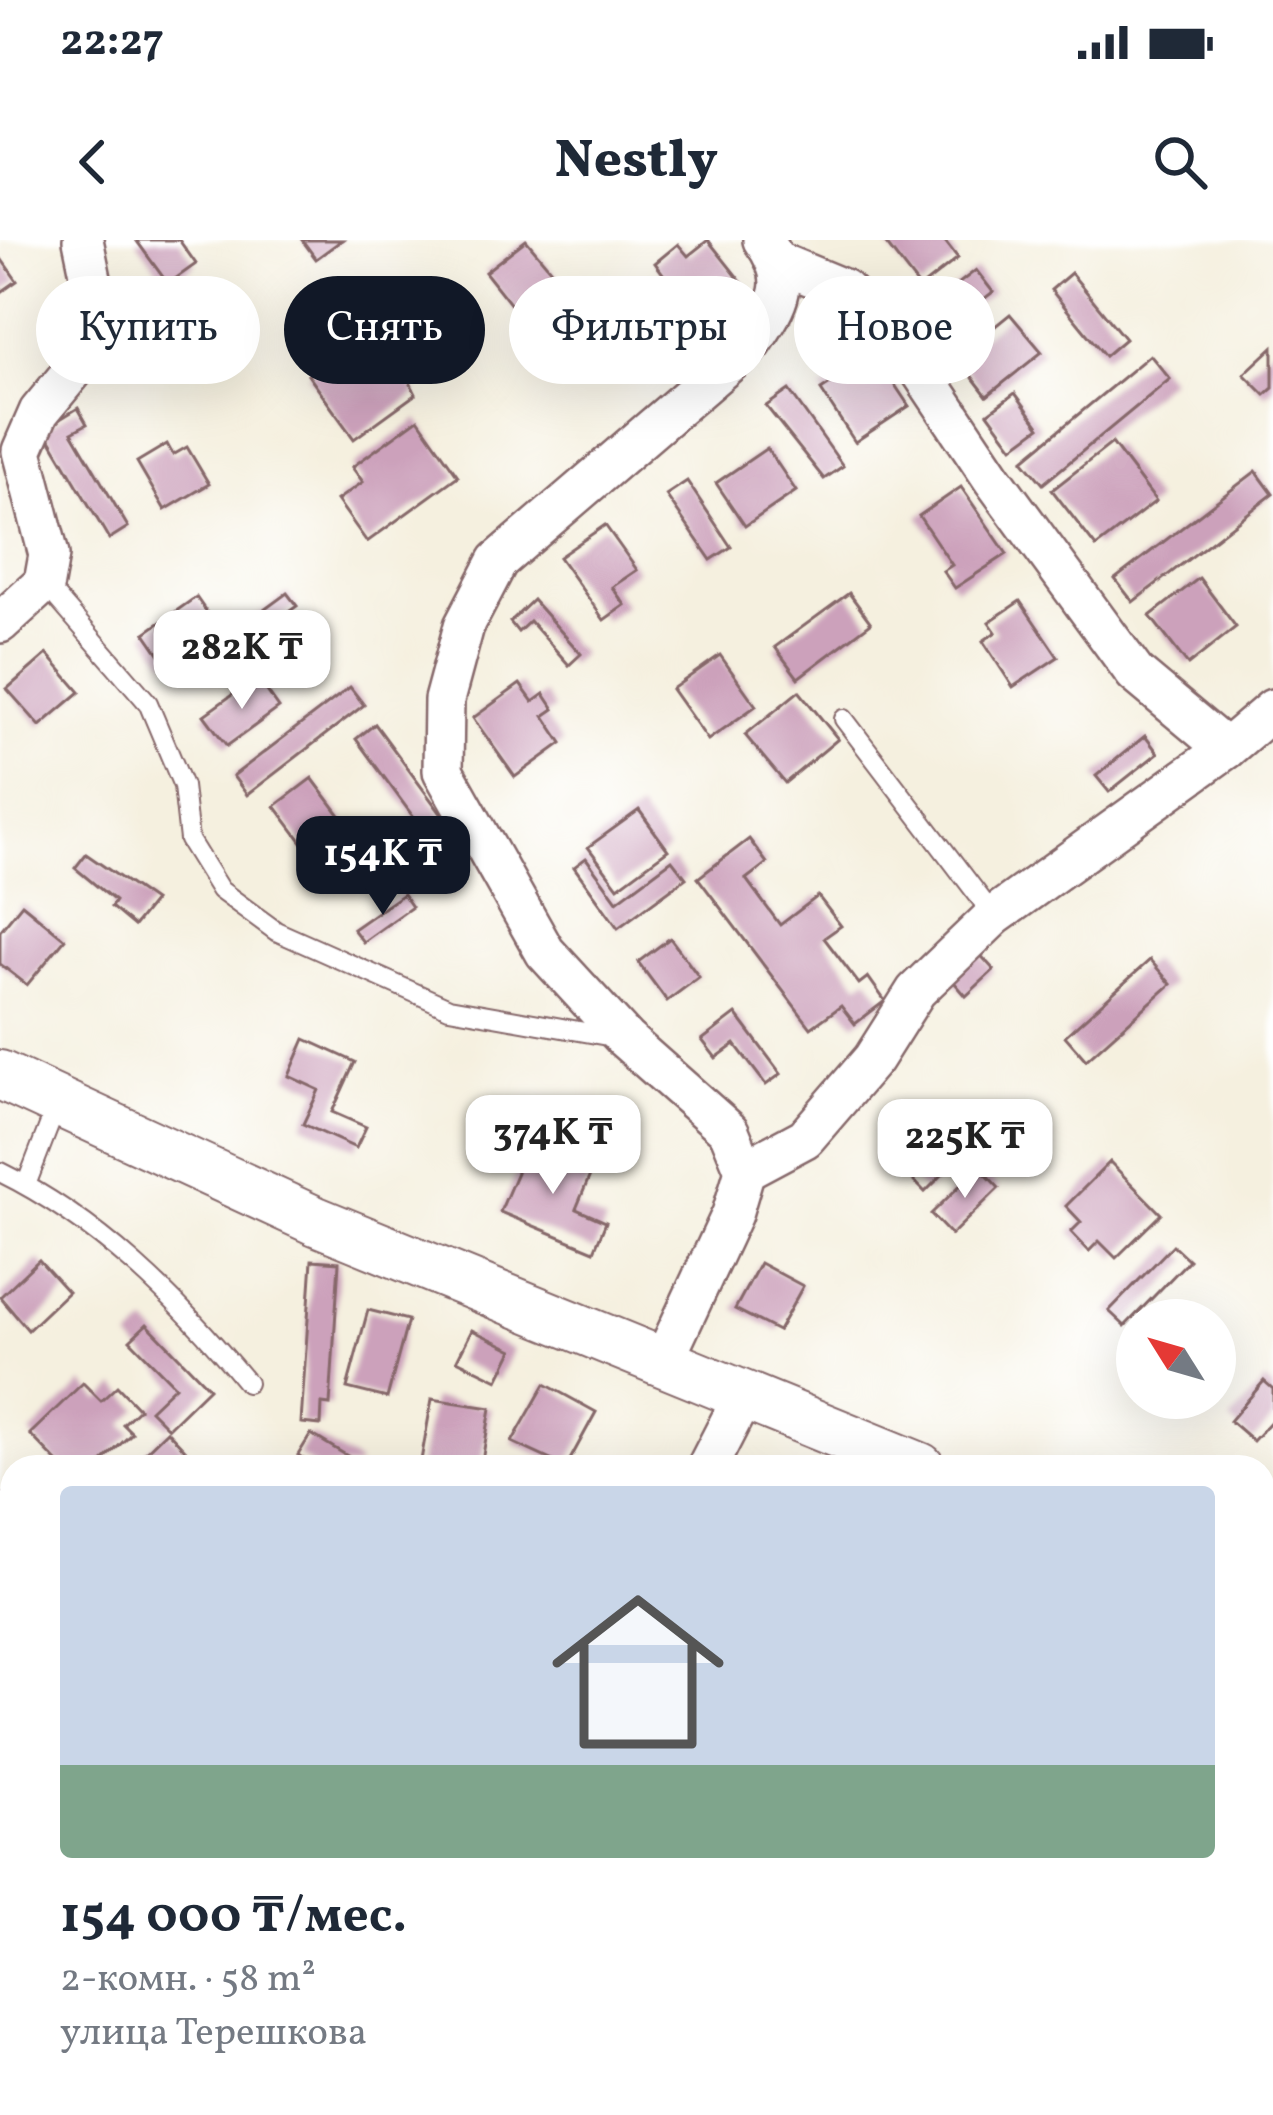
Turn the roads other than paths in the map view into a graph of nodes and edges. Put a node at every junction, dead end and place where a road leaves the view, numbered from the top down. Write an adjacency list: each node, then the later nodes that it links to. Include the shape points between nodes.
1 (83, 240): 3 (street, via 98,312 90,350 39,412 22,451 49,555)
2 (772, 252): 7 (street, via 842,289 910,355 1135,673); 9 (street, via 778,304 752,344 497,561 464,626 444,700 443,771 545,952)
3 (44, 583): 4 (street); 9 (lane, via 148,703 183,787 189,840 220,890 276,931 449,1008)
4 (0, 623)
5 (1273, 709): 7 (street)
6 (844, 718): 8 (lane)
7 (1226, 749): 8 (street)
8 (994, 916): 12 (street, via 916,991 873,1059 805,1138)
9 (625, 1039): 12 (street, via 729,1131)
10 (0, 1075): 11 (street)
11 (58, 1105): 14 (lane); 15 (street, via 316,1221)
12 (745, 1170): 15 (street)
13 (0, 1172): 14 (lane)
14 (26, 1184): 16 (lane, via 184,1306)
15 (664, 1360): 17 (street)
16 (247, 1383)
17 (745, 1393): 18 (street); 19 (street)
18 (713, 1455)
19 (892, 1455)

